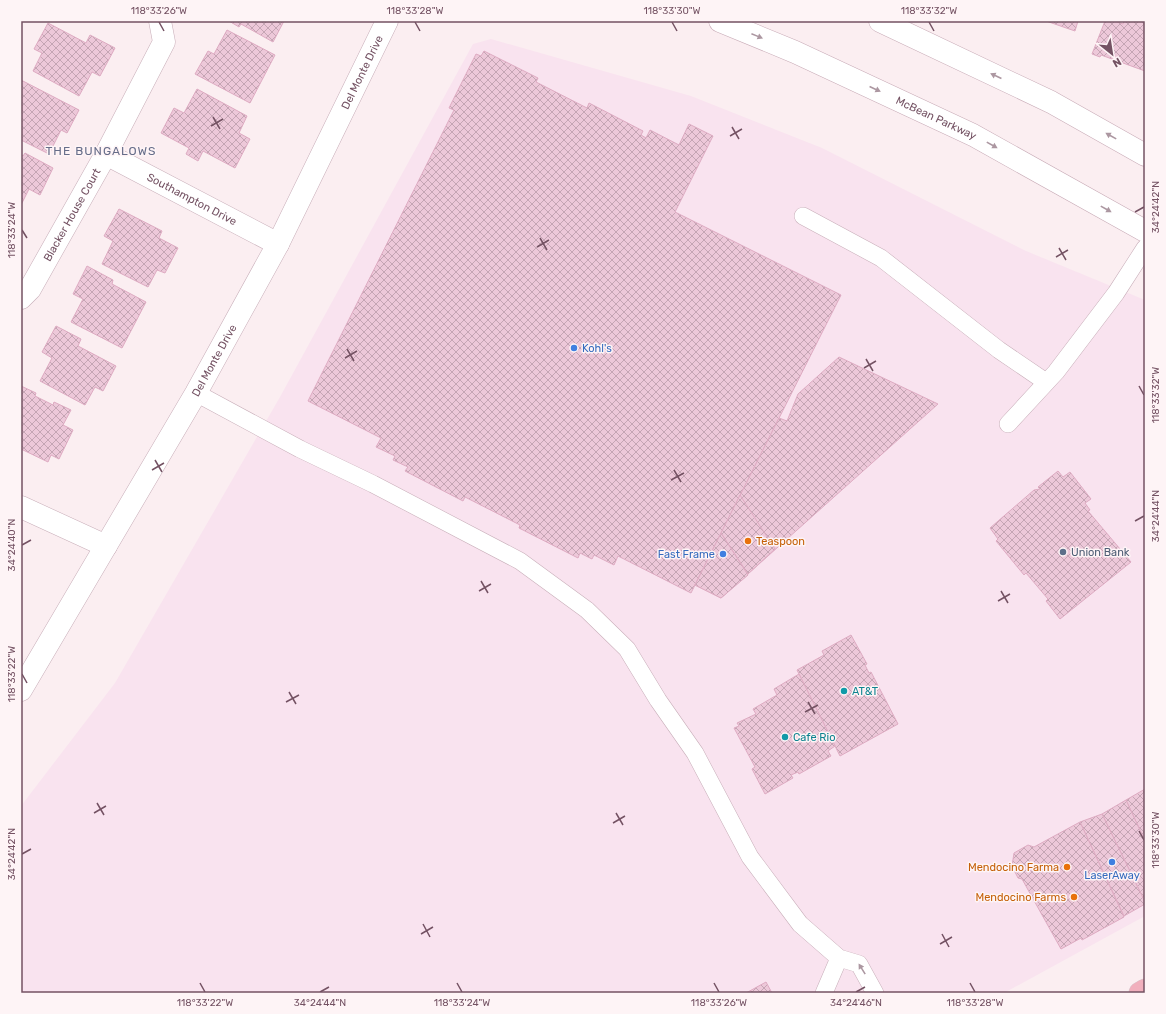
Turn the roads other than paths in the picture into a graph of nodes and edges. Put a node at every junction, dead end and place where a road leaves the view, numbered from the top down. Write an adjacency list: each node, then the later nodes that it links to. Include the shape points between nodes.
1 (160, 21): 5 (street, Blacker House Court, via 164,42)
2 (387, 21): 9 (street, Del Monte Drive)
3 (720, 21): 8 (street, McBean Parkway, one-way to 8, via 795,52 973,135)
4 (880, 21): 6 (street, one-way to 4, via 1051,102)
5 (106, 154): 9 (street, Southampton Drive); 11 (street, Blacker House Court, via 30,289)
6 (1145, 155)
7 (803, 216): 12 (lane, via 881,258 999,350)
8 (1145, 231)
9 (278, 244): 13 (street, Del Monte Drive)
10 (1145, 248): 12 (lane, via 1116,293)
11 (21, 298)
12 (1046, 382): 14 (lane)
13 (196, 393): 16 (street, Del Monte Drive); 18 (lane, via 300,449 520,560 586,610 627,649 695,753 750,857 800,924)
14 (1008, 424)
15 (21, 507): 16 (street)
16 (106, 546): 17 (street, Del Monte Drive)
17 (21, 690)
18 (839, 958): 20 (lane); 21 (lane, one-way to 18, via 859,964)
19 (1145, 990): 22 (main road)
20 (824, 993)
21 (875, 993)
22 (1140, 993)

